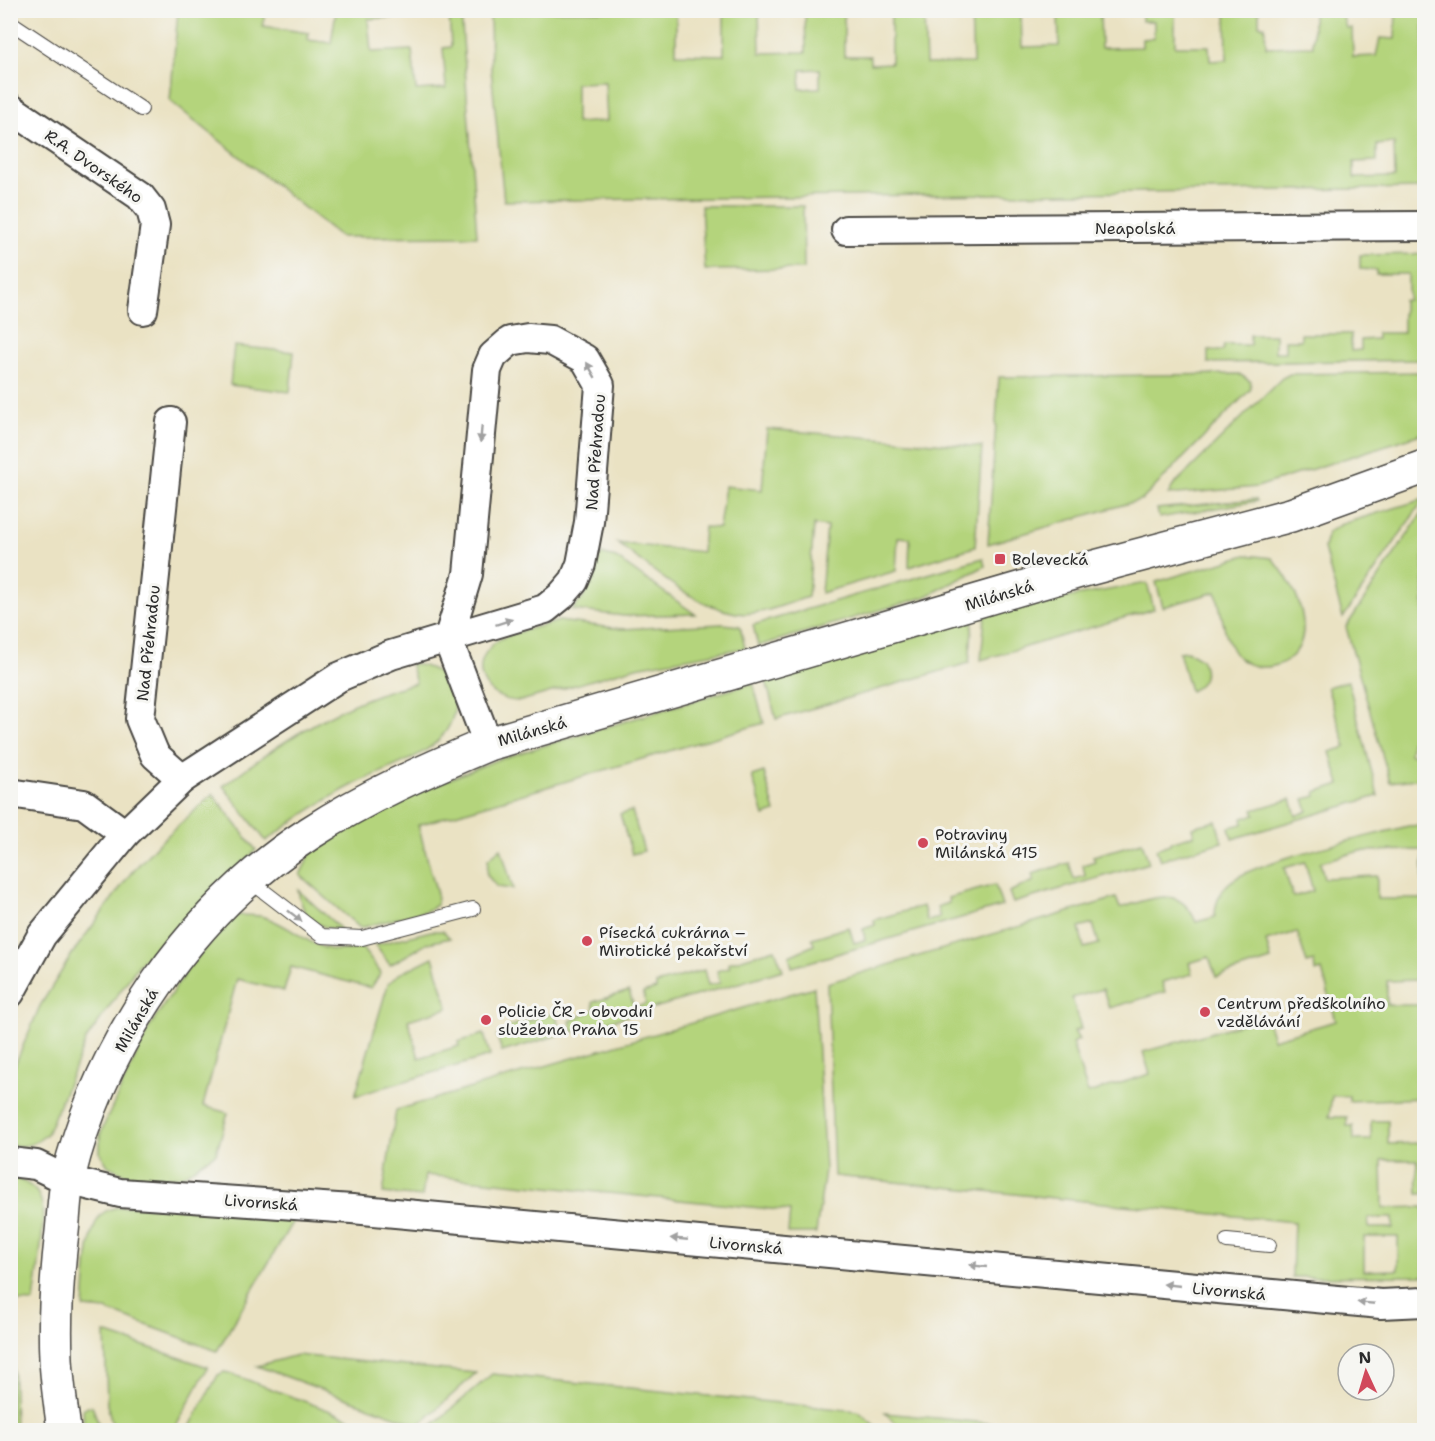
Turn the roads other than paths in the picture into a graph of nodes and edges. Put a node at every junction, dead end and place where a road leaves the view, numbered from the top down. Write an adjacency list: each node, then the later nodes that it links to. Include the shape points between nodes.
1 (10, 22): 3 (lane)
2 (10, 108): 6 (street, R.A. Dvorského, via 141,196 151,210 155,225)
3 (141, 109)
4 (1425, 226): 5 (street, Neapolská)
5 (846, 230)
6 (143, 310)
7 (171, 422): 11 (street, Nad Přehradou, via 140,719 155,755)
8 (1425, 467): 10 (street, Milánská, via 1291,515 1080,571)
9 (448, 640): 9 (street, Nad Přehradou, one-way to 9, via 545,609 574,580 581,564 590,522 600,385 585,359 550,340 510,341 493,356 487,370 468,574); 10 (street); 11 (street, Nad Přehradou, via 391,655 339,677)
10 (488, 744): 14 (street, Milánská, via 400,780 310,833)
11 (182, 779): 13 (street, Nad Přehradou)
12 (10, 793): 13 (street, via 84,804)
13 (125, 834): 16 (street, Nad Přehradou, via 42,934)
14 (249, 880): 15 (lane, one-way to 15, via 322,936 362,938); 18 (street, Milánská, via 195,935 137,1011 93,1103)
15 (473, 909)
16 (10, 993)
17 (10, 1162): 18 (street, Livornská, via 36,1166)
18 (68, 1180): 21 (street, Livornská, one-way to 18, via 1381,1304 351,1209 120,1193); 22 (street, Milánská, via 56,1284 56,1359)
19 (1227, 1241): 20 (lane)
20 (1269, 1245)
21 (1425, 1302)
22 (64, 1431)

